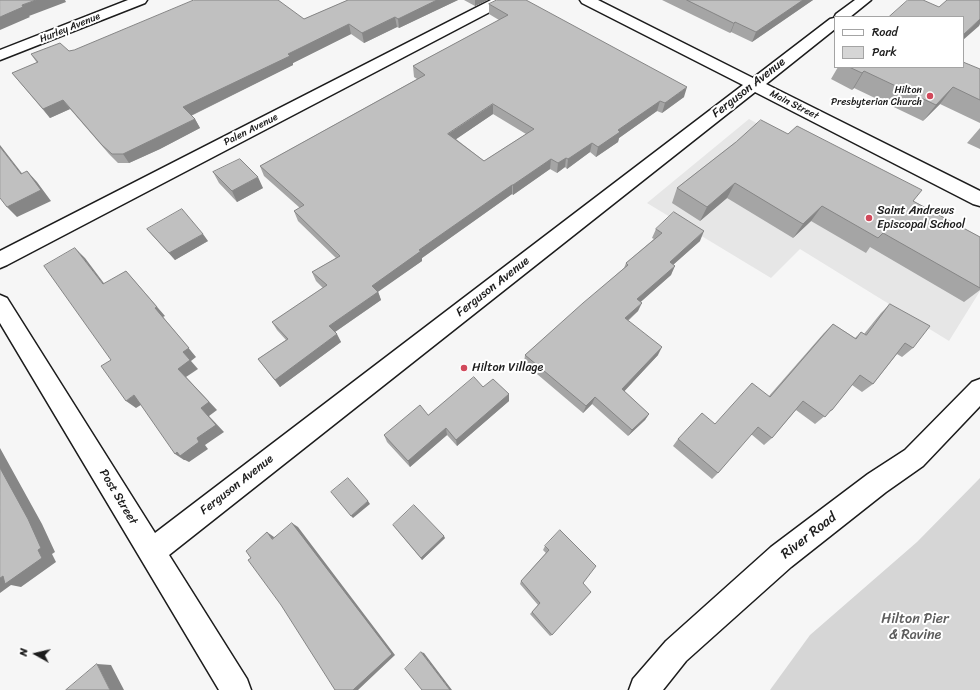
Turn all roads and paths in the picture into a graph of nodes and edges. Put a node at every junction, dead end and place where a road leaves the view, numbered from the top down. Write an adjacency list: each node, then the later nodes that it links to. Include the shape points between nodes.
1 (140, 0): 7 (street, Hurley Avenue)
2 (502, 0): 10 (street, Palen Avenue)
3 (588, 0): 8 (street, Main Street)
4 (864, 0): 5 (street)
5 (843, 16)
6 (834, 23): 8 (street, Ferguson Avenue)
7 (0, 55)
8 (753, 84): 9 (street, Main Street); 13 (street, Ferguson Avenue)
9 (980, 199)
10 (0, 260)
11 (0, 304): 13 (street, Post Street)
12 (980, 389): 15 (street, River Road, via 914,458 877,483 781,557 676,651)
13 (152, 552): 14 (street, Post Street)
14 (236, 690)
15 (644, 690)

